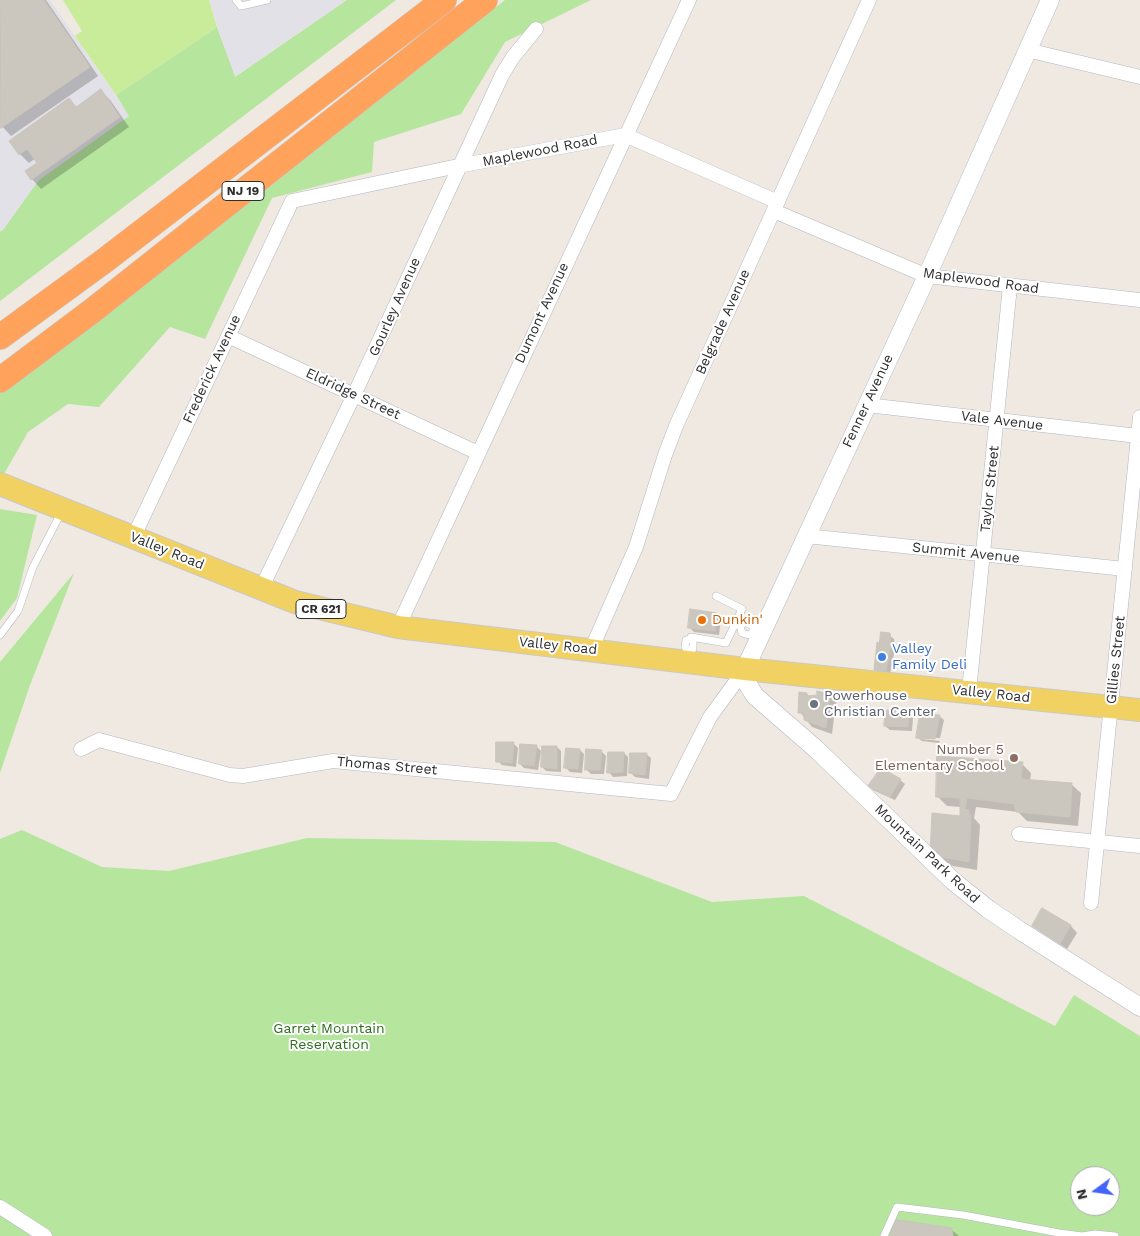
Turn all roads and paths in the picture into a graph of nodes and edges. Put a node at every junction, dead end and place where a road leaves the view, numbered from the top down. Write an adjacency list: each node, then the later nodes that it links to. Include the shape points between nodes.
1 (236, 0): 2 (lane, via 241,6)
2 (267, 0)
3 (444, 0): 19 (highway, NJ 19)
4 (485, 0): 20 (highway, NJ 19)
5 (688, 0): 11 (street, Dumont Avenue)
6 (869, 0): 14 (street, Belgrade Avenue)
7 (1050, 0): 9 (street, Fenner Avenue)
8 (536, 30): 12 (street, Gourley Avenue, via 502,74)
9 (1027, 50): 10 (street); 15 (street, Fenner Avenue)
10 (1140, 77)
11 (625, 135): 12 (street, Maplewood Road); 14 (street, Maplewood Road); 26 (street, Dumont Avenue)
12 (458, 166): 13 (street, Maplewood Road); 21 (street, Gourley Avenue)
13 (292, 201): 18 (street, Frederick Avenue)
14 (776, 206): 15 (street, Maplewood Road); 39 (street, Belgrade Avenue, via 676,426 636,547)
15 (926, 276): 16 (street, Maplewood Road); 22 (street, Fenner Avenue)
16 (1010, 286): 17 (street, Maplewood Road); 24 (street, Taylor Street)
17 (1140, 300)
18 (228, 336): 21 (street, Eldridge Street); 30 (street, Frederick Avenue)
19 (0, 337)
20 (0, 380)
21 (354, 395): 26 (street, Eldridge Street); 33 (street, Gourley Avenue)
22 (867, 405): 24 (street, Vale Avenue); 29 (street, Fenner Avenue)
23 (1140, 417): 25 (street, Gillies Street)
24 (996, 420): 25 (street, Vale Avenue); 31 (street, Taylor Street)
25 (1138, 436): 32 (street, Gillies Street)
26 (478, 452): 36 (street, Dumont Avenue)
27 (0, 484): 28 (main road, Valley Road / CR 621)
28 (63, 509): 30 (main road, Valley Road / CR 621); 38 (lane, via 33,567 18,611)
29 (806, 536): 31 (street, Summit Avenue); 37 (street, Fenner Avenue)
30 (133, 538): 33 (main road, Valley Road / CR 621)
31 (983, 555): 32 (street, Summit Avenue); 42 (street, Taylor Street)
32 (1125, 569): 43 (street, Gillies Street)
33 (262, 589): 36 (main road, Valley Road / CR 621, via 295,602)
34 (716, 596): 35 (lane, via 742,609)
35 (738, 625): 37 (lane, via 745,622); 40 (lane, via 726,644 691,637 686,640)
36 (398, 627): 39 (main road, Valley Road / CR 621)
37 (757, 633): 41 (street, Fenner Avenue)
38 (0, 635)
39 (591, 650): 40 (main road, Valley Road / CR 621)
40 (688, 656): 41 (main road, Valley Road / CR 621)
41 (745, 669): 42 (main road, Valley Road / CR 621); 46 (street, Fenner Avenue, via 710,717); 51 (street, Mountain Park Road, via 747,683 755,696 816,749 953,881 1019,930)
42 (969, 691): 43 (main road, Valley Road / CR 621)
43 (1112, 707): 44 (main road, Valley Road / CR 621); 48 (street, Gillies Street)
44 (1140, 710)
45 (81, 749): 46 (street, Thomas Street, via 99,740 243,776 333,760)
46 (671, 794)
47 (1019, 834): 48 (street)
48 (1098, 842): 49 (street); 50 (street, Gillies Street)
49 (1140, 846)
50 (1092, 903)
51 (1140, 1007)
52 (0, 1207): 53 (street)
53 (45, 1236)
54 (884, 1236): 55 (lane, via 897,1207 963,1215 1059,1233)
55 (1115, 1236)

